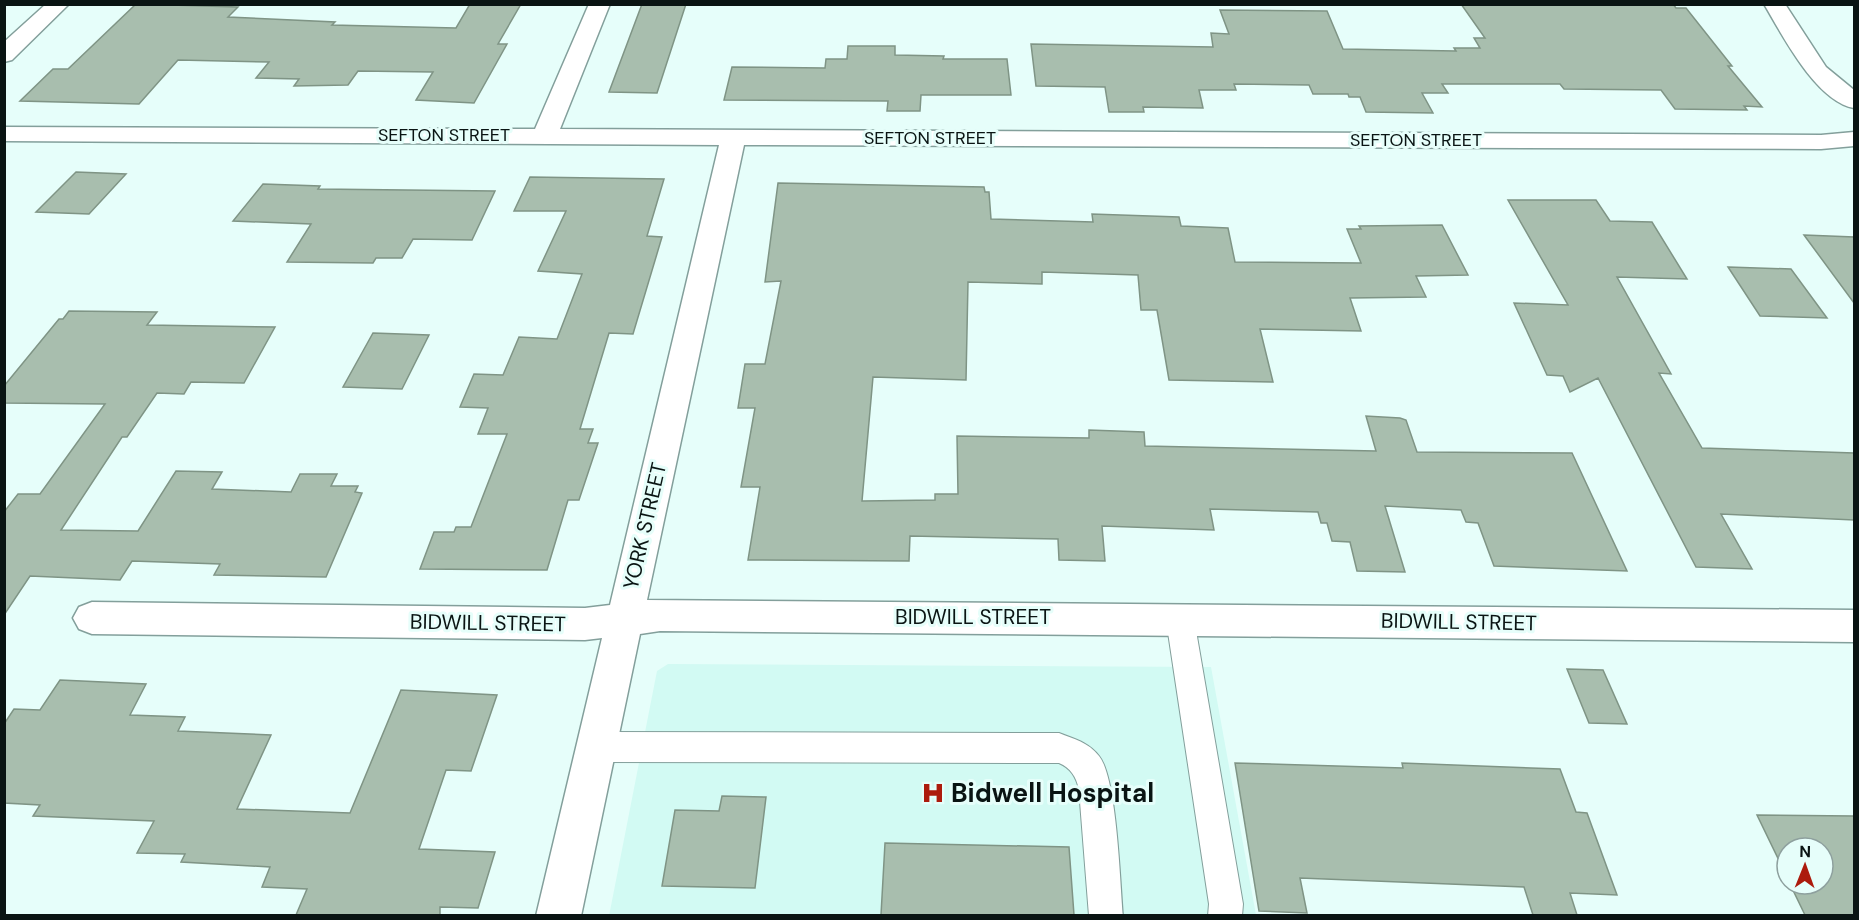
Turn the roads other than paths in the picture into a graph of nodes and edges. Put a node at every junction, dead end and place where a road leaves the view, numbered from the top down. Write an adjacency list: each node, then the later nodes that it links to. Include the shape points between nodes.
1 (60, 4): 4 (street)
2 (600, 4): 7 (street)
3 (1774, 4): 5 (street, via 1817,72)
4 (4, 55)
5 (1854, 101)
6 (4, 135): 7 (street, SEFTON STREET)
7 (545, 135): 8 (street, SEFTON STREET)
8 (733, 137): 9 (street, SEFTON STREET, via 1821,142); 11 (street, YORK STREET)
9 (1854, 139)
10 (92, 618): 11 (street, BIDWILL STREET, via 585,624)
11 (624, 619): 12 (street, BIDWILL STREET, via 660,615); 14 (street, YORK STREET)
12 (1180, 619): 13 (street, BIDWILL STREET); 17 (lane)
13 (1854, 626)
14 (597, 747): 15 (street, YORK STREET); 16 (lane, via 1059,748 1077,755 1089,768 1095,789)
15 (558, 915)
16 (1106, 915)
17 (1225, 915)

